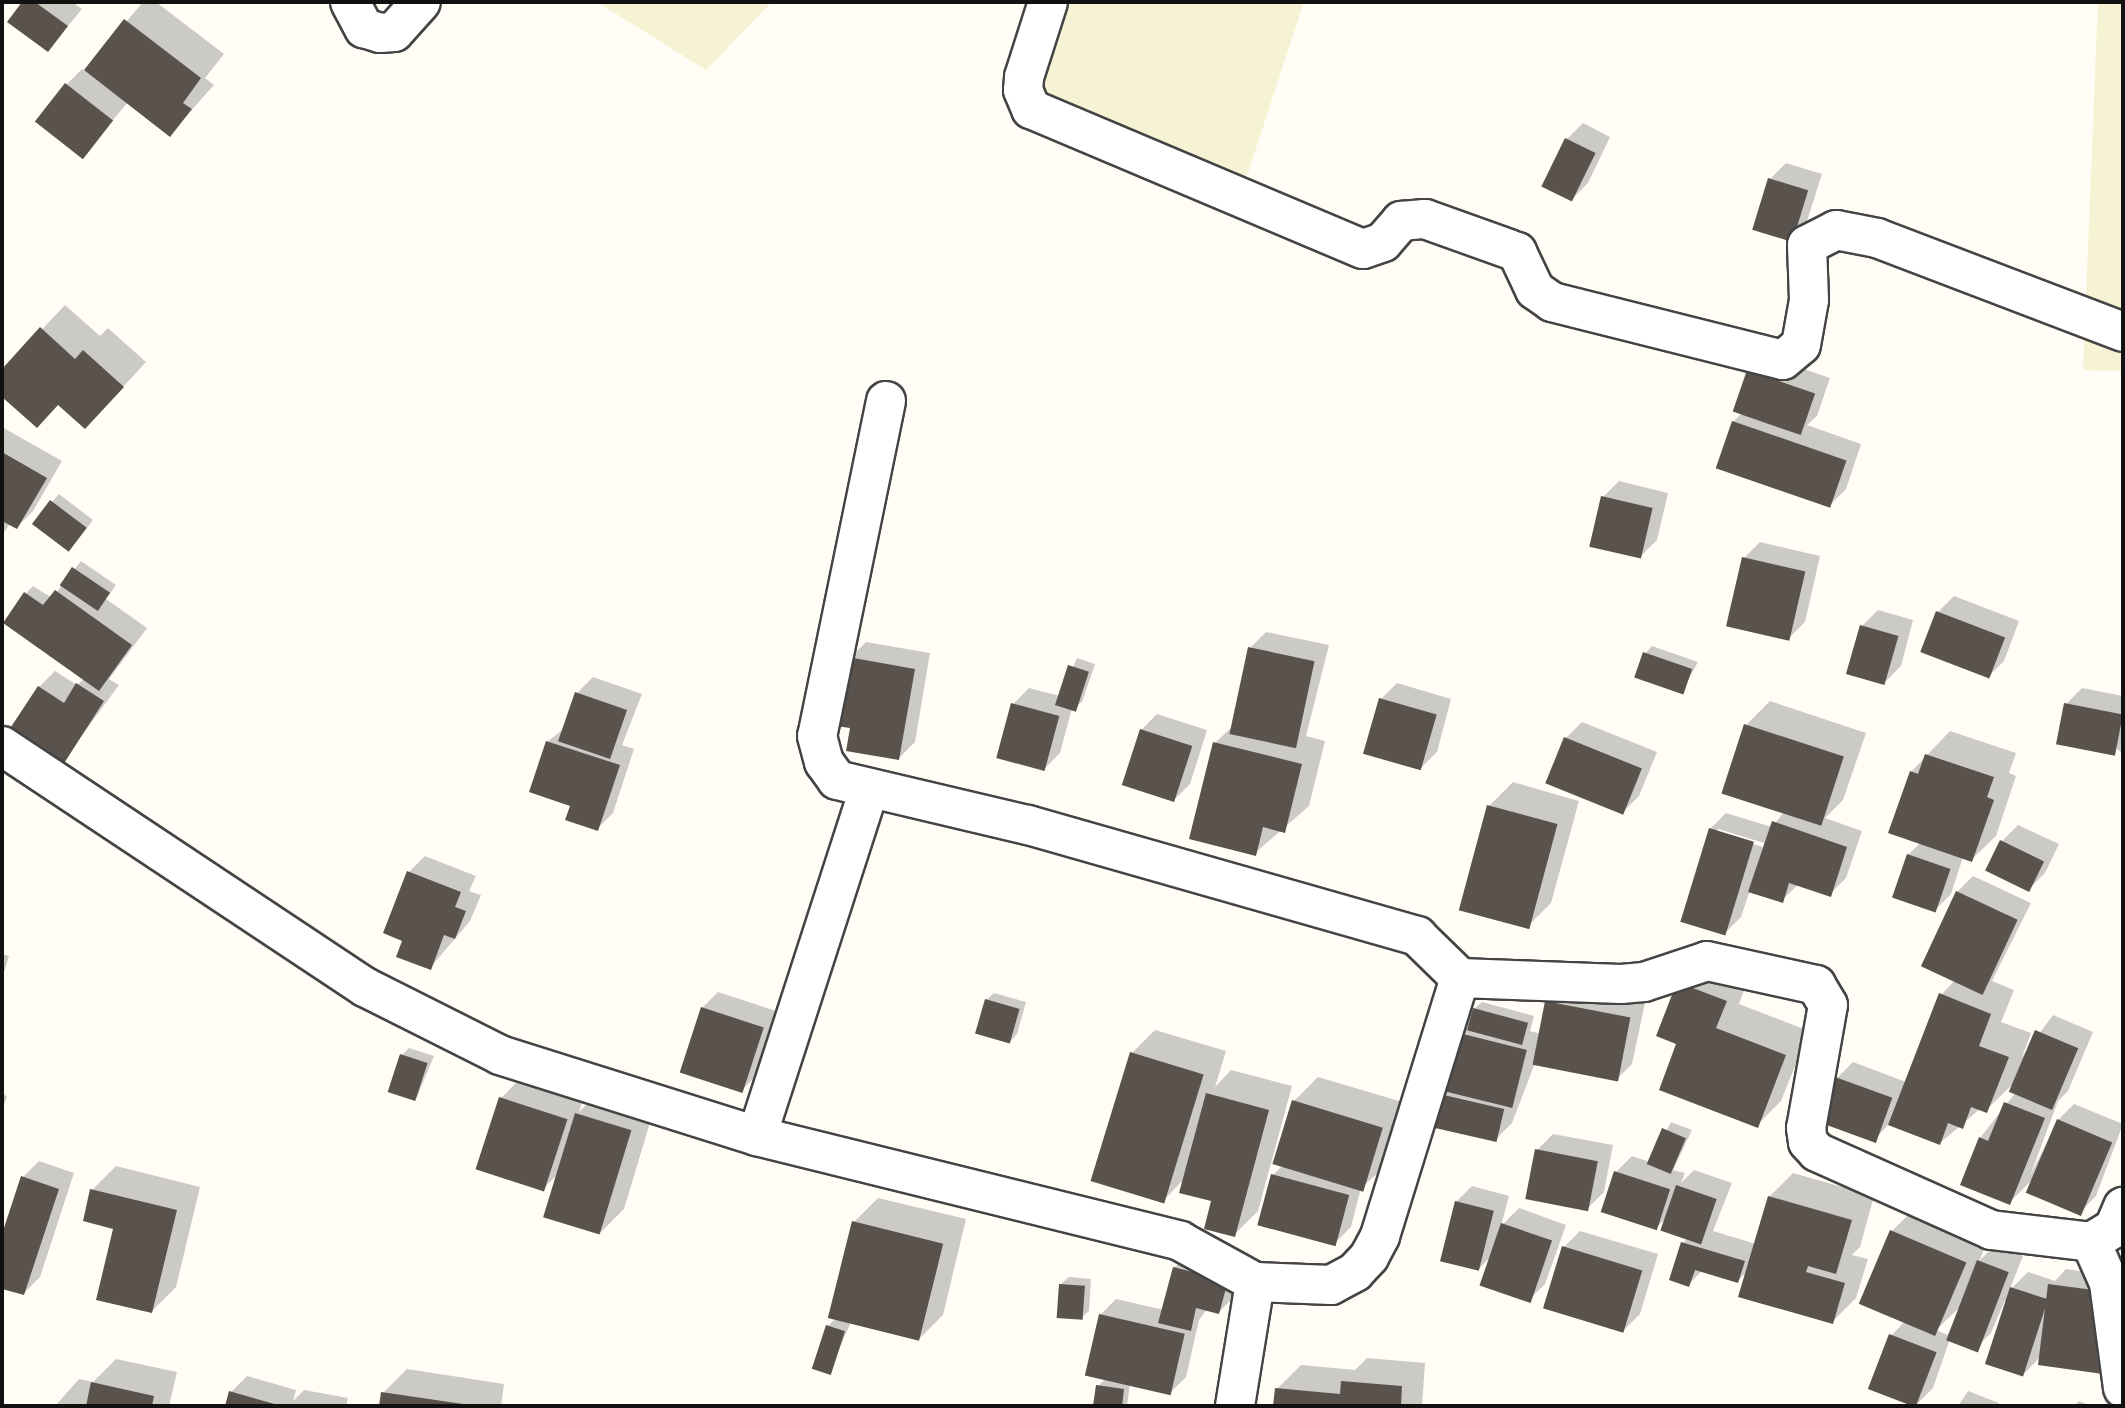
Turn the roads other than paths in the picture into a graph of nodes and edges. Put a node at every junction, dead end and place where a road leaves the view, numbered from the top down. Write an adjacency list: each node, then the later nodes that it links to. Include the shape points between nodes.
1 (350, 2): 2 (street, via 364,28 380,33 394,32)
2 (421, 2)
3 (1048, 2): 4 (street, via 1024,77 1031,109 1363,249 1383,242 1401,221 1425,219 1517,252 1535,290 1552,302 1783,360 1801,345 1809,300 1807,245 1836,230 1877,238)
4 (2123, 332)
5 (886, 401): 7 (street, via 817,736 824,762 837,780)
6 (2, 746): 9 (street, via 365,987 500,1055)
7 (869, 790): 8 (street, via 1028,825 1417,936); 9 (street)
8 (1460, 978): 11 (street, via 1621,984 1707,961 1816,985 1828,1005 1806,1128 1808,1142 1817,1152 1991,1230); 12 (street, via 1369,1257 1331,1285)
9 (757, 1136): 12 (street, via 1180,1241)
10 (2123, 1207): 11 (street, via 2114,1228)
11 (2091, 1242): 13 (street, via 2109,1283)
12 (1255, 1282): 14 (street)
13 (2123, 1388)
14 (1235, 1406)

